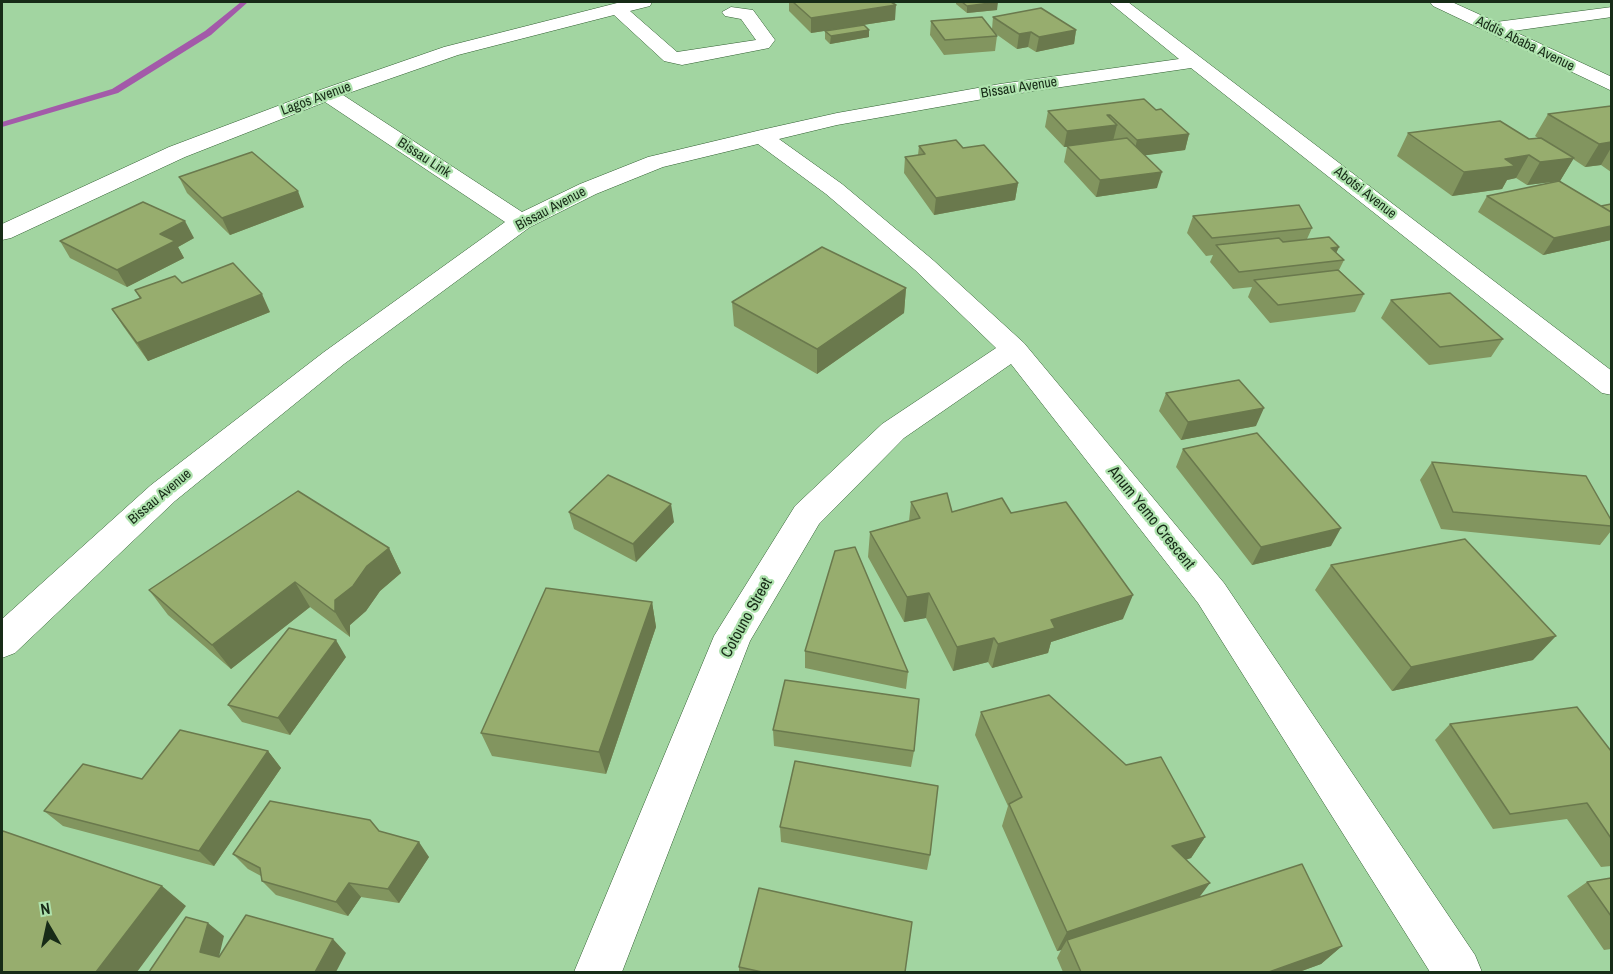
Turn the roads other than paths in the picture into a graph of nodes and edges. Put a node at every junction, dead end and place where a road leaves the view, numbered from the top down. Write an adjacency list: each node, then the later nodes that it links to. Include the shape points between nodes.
1 (644, 2): 4 (street, Lagos Avenue)
2 (1118, 2): 8 (street, Abotsi Avenue)
3 (1439, 2): 7 (street, Addis Ababa Avenue)
4 (616, 8): 5 (street, via 671,57 682,59 762,44 766,40 747,14); 10 (street, Lagos Avenue, via 451,51)
5 (731, 12)
6 (1611, 12): 7 (street)
7 (1493, 28): 9 (street, Addis Ababa Avenue)
8 (1196, 62): 11 (street, Bissau Avenue, via 1000,90); 15 (street, Abotsi Avenue)
9 (1611, 86)
10 (327, 94): 12 (street, Bissau Link); 13 (street, Lagos Avenue, via 177,152)
11 (761, 136): 12 (street, Bissau Avenue, via 656,162); 14 (street, Anum Yemo Crescent, via 870,219)
12 (521, 222): 16 (street, Bissau Avenue, via 334,358 163,493)
13 (2, 233)
14 (1014, 349): 17 (street, Cotouno Street, via 893,431 807,515 733,636); 18 (street, Anum Yemo Crescent, via 1211,593)
15 (1611, 386)
16 (2, 642)
17 (598, 972)
18 (1458, 972)

